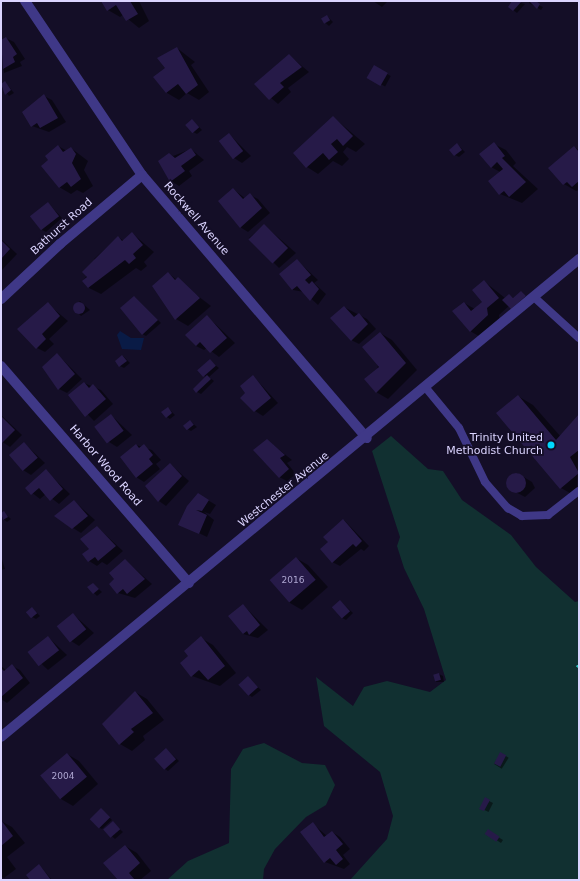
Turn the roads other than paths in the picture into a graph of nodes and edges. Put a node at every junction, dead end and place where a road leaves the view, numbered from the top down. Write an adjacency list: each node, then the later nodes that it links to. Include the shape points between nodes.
1 (25, 1): 2 (street, Rockwell Avenue)
2 (142, 175): 5 (street, Bathurst Road, via 60,244); 9 (street, Rockwell Avenue)
3 (579, 259): 4 (street, Westchester Avenue)
4 (535, 298): 6 (lane); 8 (street, Westchester Avenue)
5 (1, 300)
6 (579, 338)
7 (1, 366): 11 (street, Harbor Wood Road)
8 (426, 388): 9 (street, Westchester Avenue); 10 (lane, via 458,428 485,482 508,508 522,516 548,515)
9 (367, 438): 11 (street, Westchester Avenue)
10 (579, 491)
11 (190, 583): 12 (street, Westchester Avenue)
12 (1, 737)

